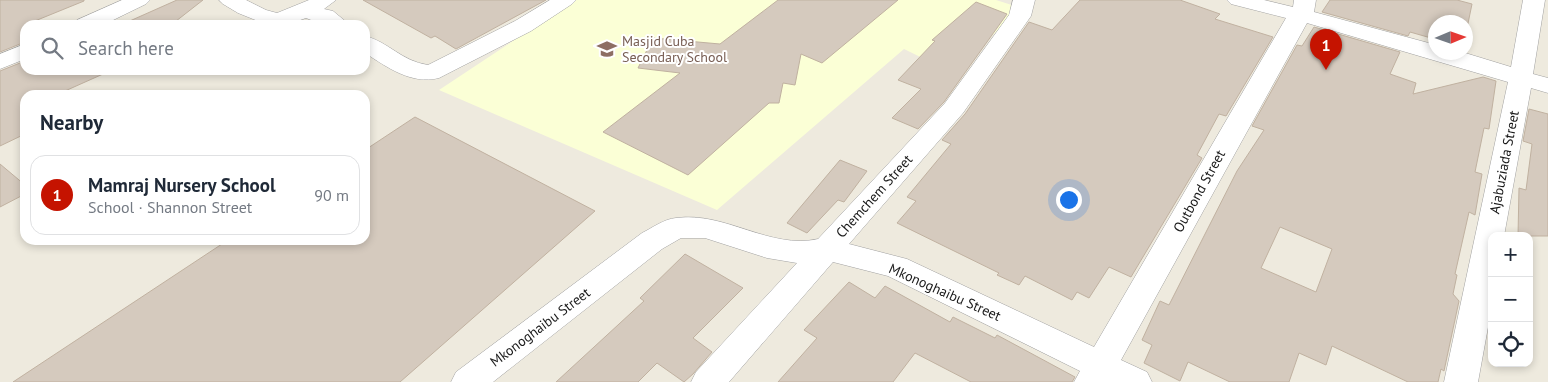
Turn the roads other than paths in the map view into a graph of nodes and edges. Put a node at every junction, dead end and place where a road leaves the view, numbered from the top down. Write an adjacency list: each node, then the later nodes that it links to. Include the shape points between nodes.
1 (139, 0): 10 (street)
2 (230, 0): 9 (street, via 266,19 281,19)
3 (325, 0): 9 (street)
4 (566, 0): 12 (street, via 432,73 406,69)
5 (1024, 0): 19 (street, Chemchem Street, via 1020,16 954,108)
6 (1238, 0): 8 (street)
7 (1534, 0): 17 (street, Ajabuziada Street)
8 (1303, 8): 13 (street); 20 (street, Outbond Street)
9 (304, 11): 11 (street)
10 (96, 20)
11 (331, 20)
12 (370, 46)
13 (1428, 49)
14 (20, 53): 16 (street)
15 (1463, 60): 17 (street)
16 (0, 62)
17 (1521, 77): 18 (street); 24 (street, Ajabuziada Street)
18 (1548, 86)
19 (825, 249): 20 (street, Mkonoghaibu Street, via 896,267); 21 (street, Mkonoghaibu Street, via 807,253 767,247 705,228 676,228 652,241); 22 (street, Chemchem Street)
20 (1096, 373): 23 (street, Mkonoghaibu Street)
21 (468, 382)
22 (708, 382)
23 (1135, 382)
24 (1461, 382)

